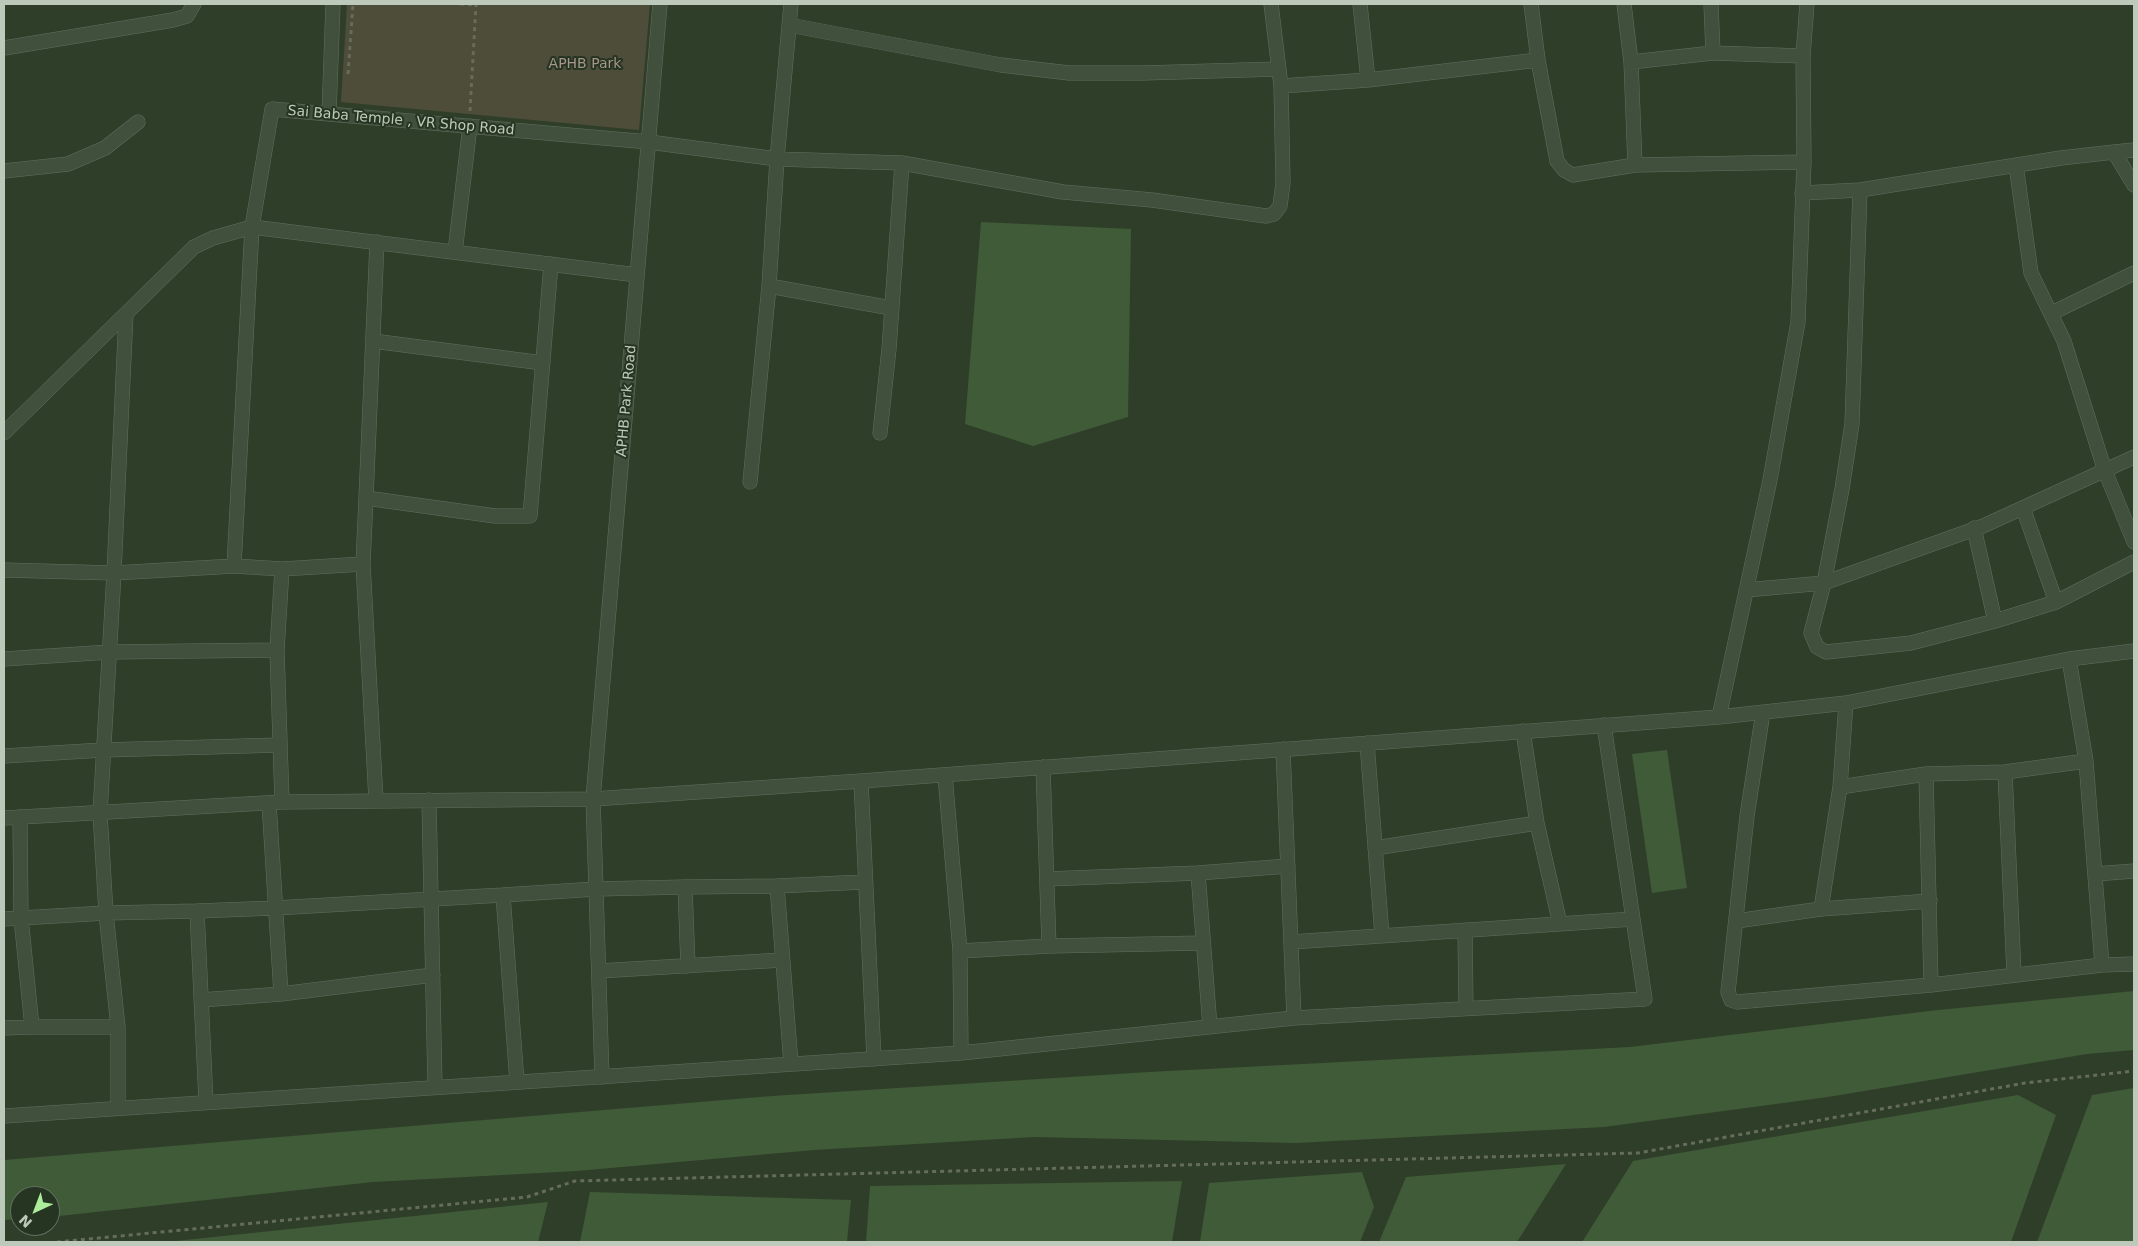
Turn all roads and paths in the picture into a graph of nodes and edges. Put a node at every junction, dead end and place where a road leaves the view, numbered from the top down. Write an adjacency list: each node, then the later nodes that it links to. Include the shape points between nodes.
1 (194, 4): 15 (street, via 186,16 173,20)
2 (333, 4): 27 (street)
3 (353, 4): 22 (path)
4 (460, 4): 5 (path)
5 (476, 4): 25 (path)
6 (660, 4): 30 (street, APHB Park Road)
7 (791, 4): 14 (street)
8 (1271, 4): 20 (street, Sai Baba Temple , VR Shop Road)
9 (1360, 4): 21 (street)
10 (1531, 4): 18 (street)
11 (1624, 4): 19 (street)
12 (1711, 4): 16 (street)
13 (1807, 4): 17 (street)
14 (789, 25): 20 (street, via 1001,65 1069,73); 33 (street)
15 (4, 48)
16 (1713, 53): 17 (street); 19 (street)
17 (1803, 56): 34 (street)
18 (1538, 60): 21 (street); 36 (street, via 1557,162 1564,170 1573,175)
19 (1631, 62): 36 (street)
20 (1279, 69): 23 (street, Sai Baba Temple , VR Shop Road)
21 (1368, 80): 23 (street)
22 (347, 81)
23 (1281, 86): 35 (street, Sai Baba Temple , VR Shop Road, via 1283,183 1280,206 1274,214 1266,216 1152,200 1063,192)
24 (461, 110): 25 (path)
25 (470, 111): 26 (path); 29 (path)
26 (480, 111)
27 (329, 114): 29 (street, Sai Baba Temple , VR Shop Road); 42 (street, Sai Baba Temple , VR Shop Road, via 272,109)
28 (138, 122): 38 (street, via 106,148 68,164)
29 (470, 126): 30 (street, Sai Baba Temple , VR Shop Road); 44 (street)
30 (648, 142): 33 (street, Sai Baba Temple , VR Shop Road); 47 (street, APHB Park Road)
31 (2134, 150): 32 (street)
32 (2114, 152): 37 (street); 39 (street)
33 (777, 159): 35 (street, Sai Baba Temple , VR Shop Road); 48 (street)
34 (1804, 162): 36 (street); 41 (street)
35 (902, 163): 49 (street)
36 (1635, 165)
37 (2016, 165): 40 (street); 50 (street, via 2031,273)
38 (4, 171)
39 (2134, 186)
40 (1860, 190): 41 (street); 69 (street, via 1852,424)
41 (1802, 193): 70 (street, via 1798,322 1770,480)
42 (252, 227): 43 (street); 51 (street, via 213,238 194,248); 65 (street)
43 (377, 242): 44 (street); 52 (street)
44 (455, 252): 45 (street)
45 (551, 264): 47 (street); 53 (street)
46 (2134, 273): 50 (street)
47 (637, 275): 95 (street, APHB Park Road)
48 (769, 286): 49 (street); 58 (street)
49 (891, 308): 55 (street)
50 (2052, 313): 57 (street)
51 (126, 314): 54 (street); 68 (street)
52 (373, 341): 53 (street); 59 (street)
53 (543, 362): 59 (street, via 530,516 495,516)
54 (4, 433)
55 (880, 433)
56 (2134, 457): 57 (street)
57 (2105, 471): 60 (street); 62 (street)
58 (750, 482)
59 (366, 498): 64 (street)
60 (2023, 508): 61 (street); 71 (street)
61 (1974, 528): 69 (street); 72 (street)
62 (2134, 542)
63 (2134, 562): 71 (street)
64 (363, 564): 66 (street); 96 (street)
65 (234, 566): 66 (street); 68 (street)
66 (282, 569): 73 (street)
67 (4, 570): 68 (street)
68 (114, 573): 75 (street)
69 (1824, 583): 70 (street); 72 (street, via 1811,633 1817,647 1826,652 1911,643)
70 (1746, 590): 80 (street)
71 (2056, 602): 72 (street)
72 (1995, 621)
73 (277, 650): 75 (street); 84 (street)
74 (2134, 651): 77 (street)
75 (110, 652): 76 (street); 86 (street)
76 (4, 659)
77 (2069, 659): 78 (street); 88 (street)
78 (1846, 704): 79 (street); 94 (street)
79 (1763, 712): 80 (street); 123 (street, via 1746,816)
80 (1730, 716): 81 (street)
81 (1604, 726): 82 (street); 122 (street)
82 (1523, 731): 83 (street); 102 (street)
83 (1367, 743): 85 (street); 103 (street)
84 (280, 745): 86 (street); 98 (street)
85 (1283, 749): 89 (street); 104 (street)
86 (103, 750): 87 (street); 99 (street)
87 (4, 756)
88 (2086, 761): 90 (street); 107 (street)
89 (1043, 767): 92 (street); 108 (street)
90 (2005, 772): 91 (street); 136 (street)
91 (1926, 774): 94 (street); 115 (street)
92 (945, 775): 93 (street); 130 (street)
93 (861, 781): 95 (street); 109 (street)
94 (1840, 787): 117 (street)
95 (593, 799): 97 (street); 112 (street, APHB Park Road)
96 (376, 800): 97 (street); 98 (street)
97 (429, 800): 114 (street)
98 (276, 802): 99 (street); 116 (street)
99 (100, 813): 100 (street); 119 (street)
100 (20, 817): 101 (street); 120 (street)
101 (4, 818)
102 (1537, 823): 103 (street); 124 (street)
103 (1375, 848): 126 (street)
104 (1288, 866): 106 (street); 127 (street)
105 (2134, 871): 107 (street)
106 (1198, 873): 108 (street); 128 (street)
107 (2095, 874): 133 (street)
108 (1047, 879): 129 (street)
109 (864, 882): 110 (street); 148 (street)
110 (777, 886): 111 (street); 131 (street)
111 (685, 887): 112 (street); 134 (street)
112 (596, 889): 113 (street); 135 (street, APHB Park Road)
113 (503, 895): 114 (street); 152 (street)
114 (431, 898): 116 (street); 137 (street)
115 (1930, 901): 117 (street); 138 (street)
116 (274, 908): 118 (street); 139 (street)
117 (1821, 909): 123 (street)
118 (197, 911): 119 (street); 140 (street)
119 (106, 912): 120 (street); 144 (street)
120 (21, 918): 121 (street); 143 (street)
121 (4, 919)
122 (1633, 919): 124 (street); 141 (street, via 1646,999)
123 (1736, 921): 138 (street, via 1728,992 1731,1000 1736,1002)
124 (1560, 924): 125 (street)
125 (1465, 930): 126 (street); 141 (street)
126 (1382, 936): 127 (street)
127 (1291, 942): 142 (street)
128 (1203, 943): 129 (street); 145 (street)
129 (1049, 946): 130 (street)
130 (960, 951): 147 (street)
131 (782, 960): 134 (street); 149 (street)
132 (2134, 964): 133 (street)
133 (2102, 965): 136 (street)
134 (688, 966): 135 (street)
135 (599, 971): 151 (street, APHB Park Road)
136 (2014, 974): 138 (street)
137 (433, 975): 139 (street); 153 (street)
138 (1931, 985)
139 (281, 994): 140 (street)
140 (200, 1000): 154 (street)
141 (1466, 1008): 142 (street)
142 (1294, 1018): 145 (street)
143 (32, 1027): 144 (street); 146 (street)
144 (118, 1027): 155 (street)
145 (1210, 1027): 147 (street)
146 (4, 1028)
147 (961, 1053): 148 (street)
148 (874, 1059): 149 (street)
149 (791, 1064): 151 (street)
150 (2134, 1071): 157 (path, via 2025,1083 1638,1153 575,1181 528,1197)
151 (602, 1077): 152 (street)
152 (517, 1082): 153 (street)
153 (435, 1088): 154 (street)
154 (206, 1102): 155 (street)
155 (118, 1108): 156 (street)
156 (4, 1116)
157 (57, 1242)

